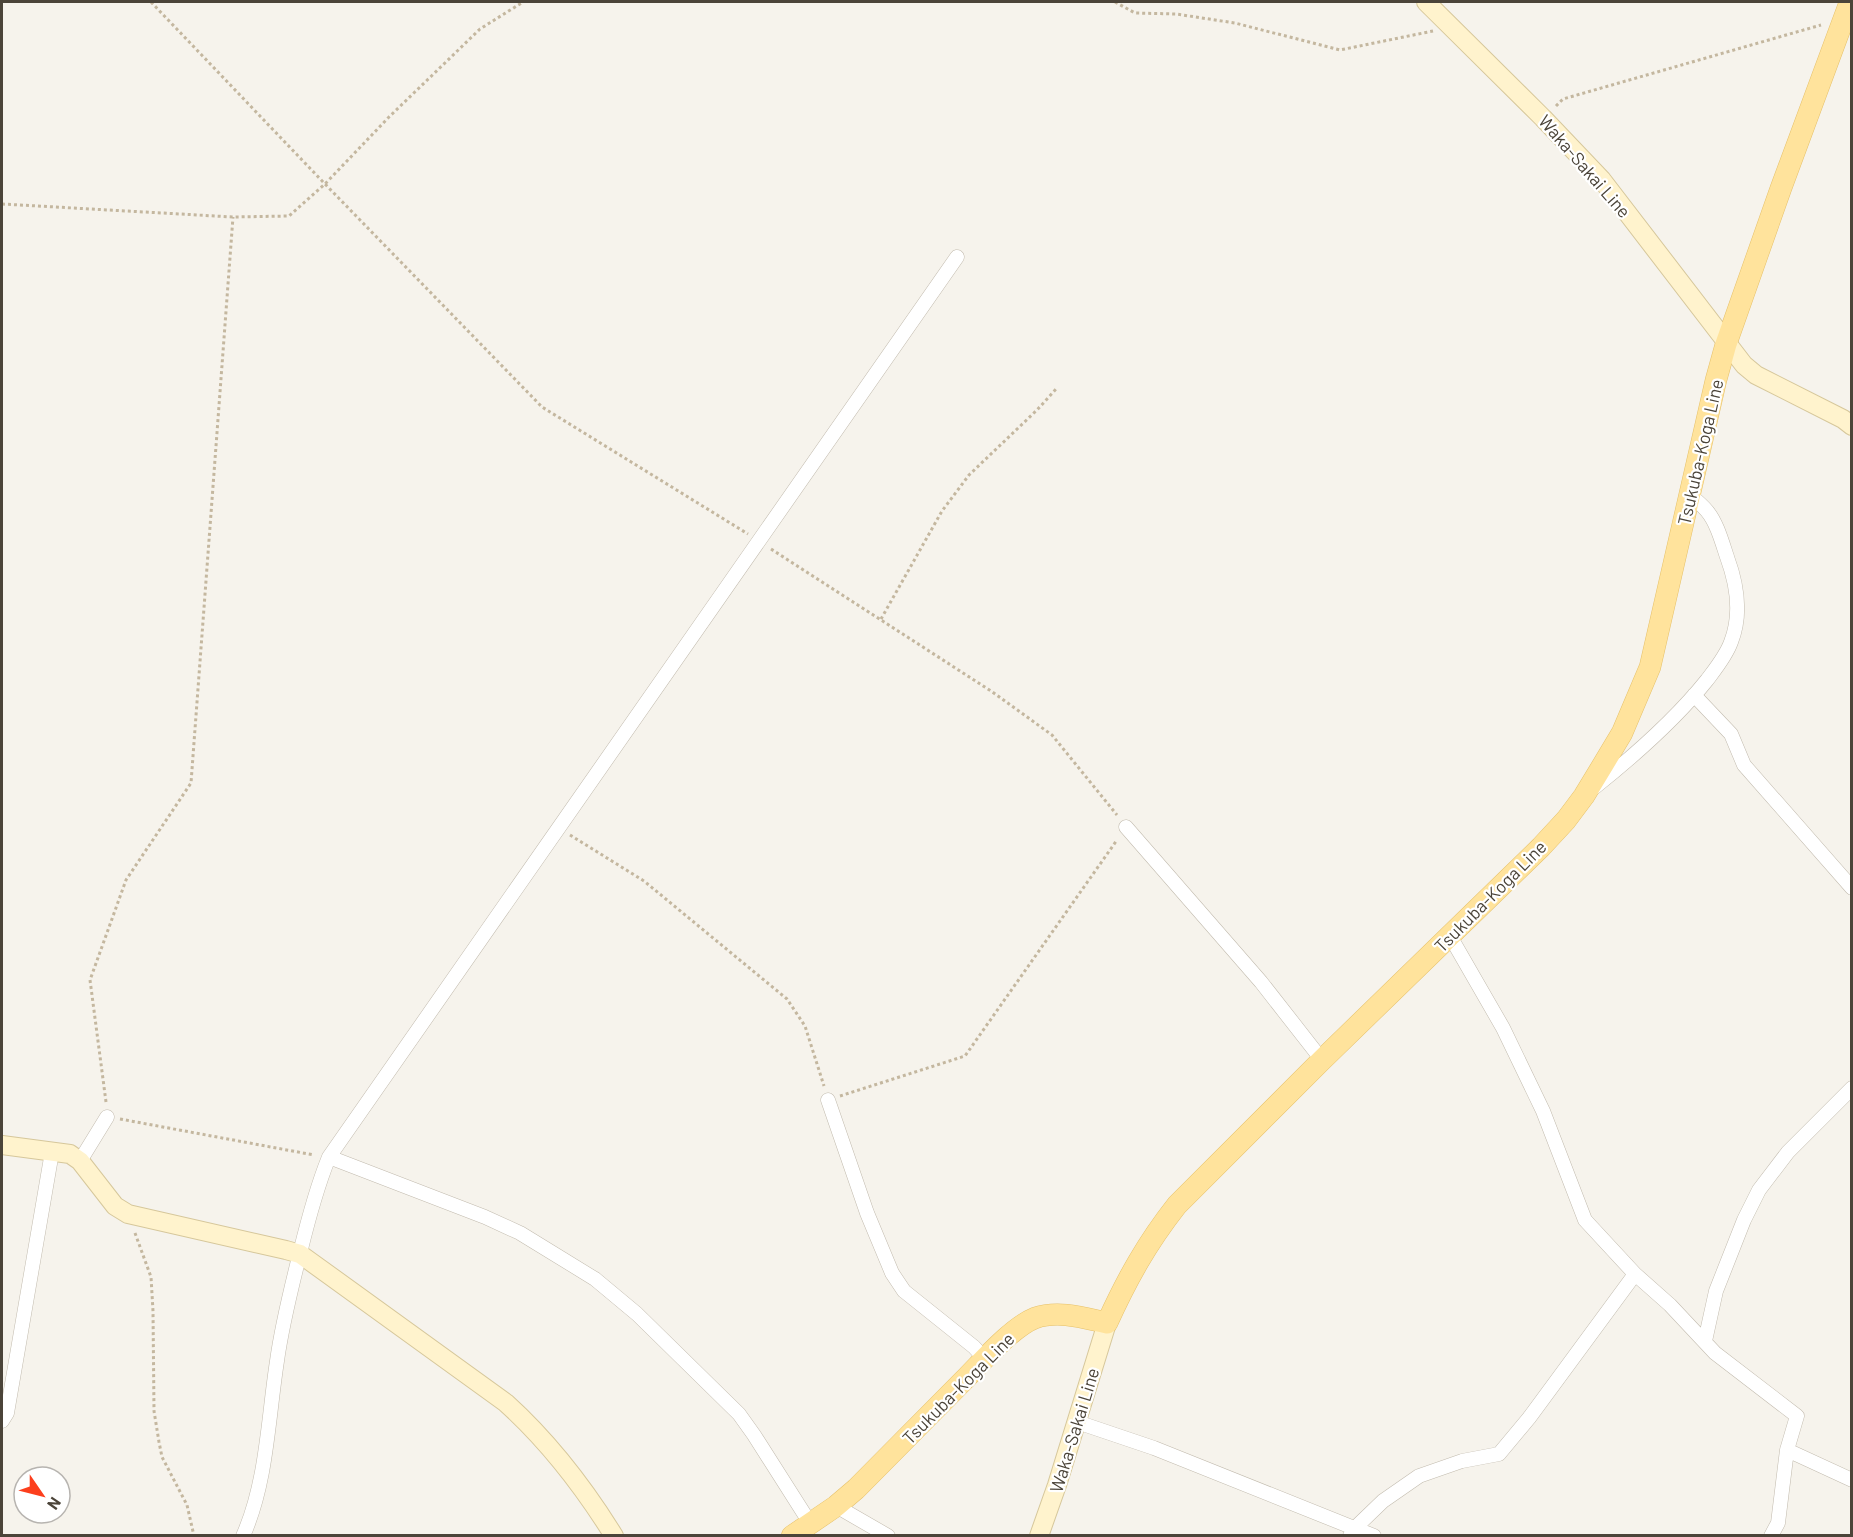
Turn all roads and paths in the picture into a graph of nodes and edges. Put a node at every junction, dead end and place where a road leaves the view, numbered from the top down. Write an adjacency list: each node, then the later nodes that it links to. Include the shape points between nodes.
1 (151, 2): 9 (path)
2 (523, 2): 9 (path, via 480,29)
3 (1115, 2): 6 (path, via 1135,13 1176,14 1235,23 1340,50)
4 (1426, 2): 6 (street, Waka-Sakai Line)
5 (1850, 2): 7 (main road, Tsukuba-Koga Line)
6 (1452, 27): 8 (street, Waka-Sakai Line)
7 (1841, 27): 8 (path, via 1822,25 1563,99); 13 (main road, Tsukuba-Koga Line)
8 (1544, 118): 13 (street, Waka-Sakai Line, via 1602,180)
9 (325, 184): 11 (path, via 289,216); 17 (path, via 542,407)
10 (2, 204): 11 (path)
11 (233, 217): 28 (path, via 190,783 126,880 90,980)
12 (957, 257): 17 (street)
13 (1726, 345): 15 (street, Waka-Sakai Line, via 1756,375); 16 (main road, Tsukuba-Koga Line)
14 (1057, 388): 18 (path, via 969,476 942,511)
15 (1851, 426)
16 (1690, 495): 19 (street, via 1708,512 1722,541 1735,579 1737,605 1732,641); 20 (main road, Tsukuba-Koga Line, via 1650,667 1622,733)
17 (758, 540): 18 (path); 22 (street)
18 (881, 619): 21 (path, via 1052,735)
19 (1694, 695): 20 (street, via 1632,757); 23 (street, via 1731,734 1744,765)
20 (1584, 796): 24 (main road, Tsukuba-Koga Line, via 1541,848)
21 (1126, 827): 25 (street, via 1261,982); 27 (path, via 965,1056)
22 (560, 828): 27 (path, via 644,881 787,999 805,1026); 31 (street)
23 (1851, 888)
24 (1450, 936): 25 (main road, Tsukuba-Koga Line); 35 (street, via 1503,1028 1543,1111 1586,1220)
25 (1322, 1060): 36 (main road, Tsukuba-Koga Line, via 1170,1213 1139,1257)
26 (1851, 1088): 37 (street, via 1788,1152 1759,1190 1716,1291)
27 (828, 1100): 38 (street, via 892,1273 904,1291)
28 (108, 1117): 31 (path); 32 (street)
29 (2, 1145): 30 (street)
30 (52, 1152): 32 (street, via 70,1154); 39 (street, via 7,1413)
31 (329, 1157): 34 (street, via 316,1190); 44 (street, via 503,1225 595,1279 637,1314 739,1414)
32 (80, 1161): 33 (street, via 115,1206)
33 (128, 1214): 34 (street); 46 (path, via 151,1277 153,1411 162,1457 187,1505)
34 (300, 1254): 47 (street, via 279,1347 263,1466); 48 (street, via 506,1403 565,1464)
35 (1635, 1274): 37 (street); 45 (street, via 1499,1454 1462,1461 1419,1476 1383,1501)
36 (1107, 1323): 38 (main road, Tsukuba-Koga Line, via 1052,1314 1034,1319); 40 (street, Waka-Sakai Line)
37 (1705, 1341): 41 (street, via 1797,1416)
38 (985, 1359): 43 (main road, Tsukuba-Koga Line)
39 (2, 1421)
40 (1077, 1422): 45 (street, via 1154,1448); 51 (street, Waka-Sakai Line)
41 (1787, 1450): 42 (street); 53 (street, via 1778,1524)
42 (1851, 1480)
43 (836, 1506): 44 (main road, Tsukuba-Koga Line); 50 (street)
44 (810, 1523): 49 (main road, Tsukuba-Koga Line)
45 (1352, 1532): 52 (street)
46 (194, 1536)
47 (243, 1536)
48 (614, 1536)
49 (792, 1536)
50 (888, 1536)
51 (1039, 1536)
52 (1374, 1536)
53 (1771, 1536)

